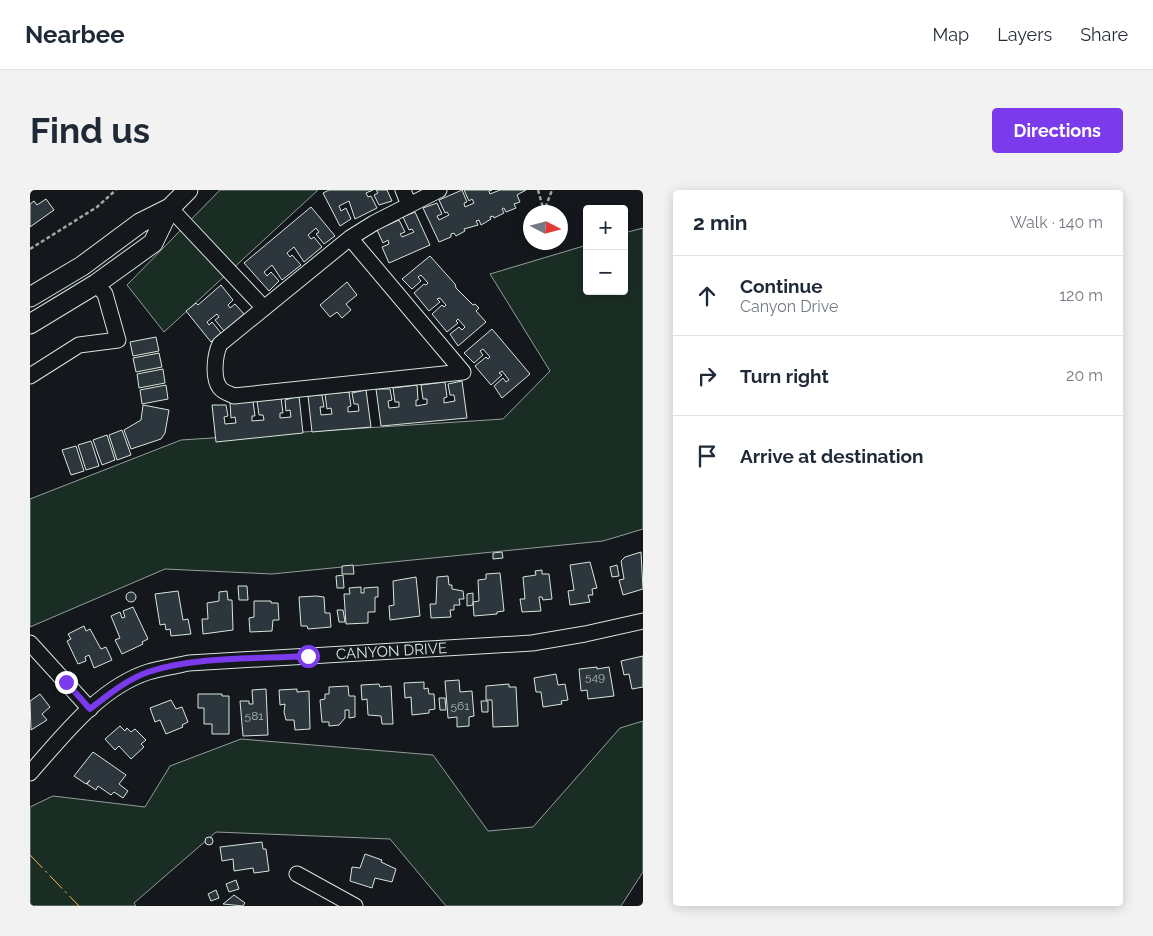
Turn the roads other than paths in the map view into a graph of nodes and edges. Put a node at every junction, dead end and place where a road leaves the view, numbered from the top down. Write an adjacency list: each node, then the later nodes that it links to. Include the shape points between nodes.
1 (188, 190): 5 (main road)
2 (403, 190): 4 (street)
3 (439, 190): 4 (street)
4 (409, 205): 6 (street)
5 (170, 208): 7 (main road, via 153,243); 8 (main road, via 140,224 82,266); 9 (street)
6 (350, 238): 9 (street); 9 (street, via 464,372 234,396 221,389 217,382 216,352 220,344)
7 (96, 284): 10 (main road); 11 (street, via 105,294 118,340 79,345)
8 (30, 297)
9 (264, 308)
10 (30, 324)
11 (30, 376)
12 (643, 621): 14 (street, CANYON DRIVE, via 532,643 189,663 148,672 118,687)
13 (30, 643): 14 (street)
14 (90, 709): 15 (street, CANYON DRIVE)
15 (30, 774)
16 (297, 874): 17 (street)
17 (355, 906)

